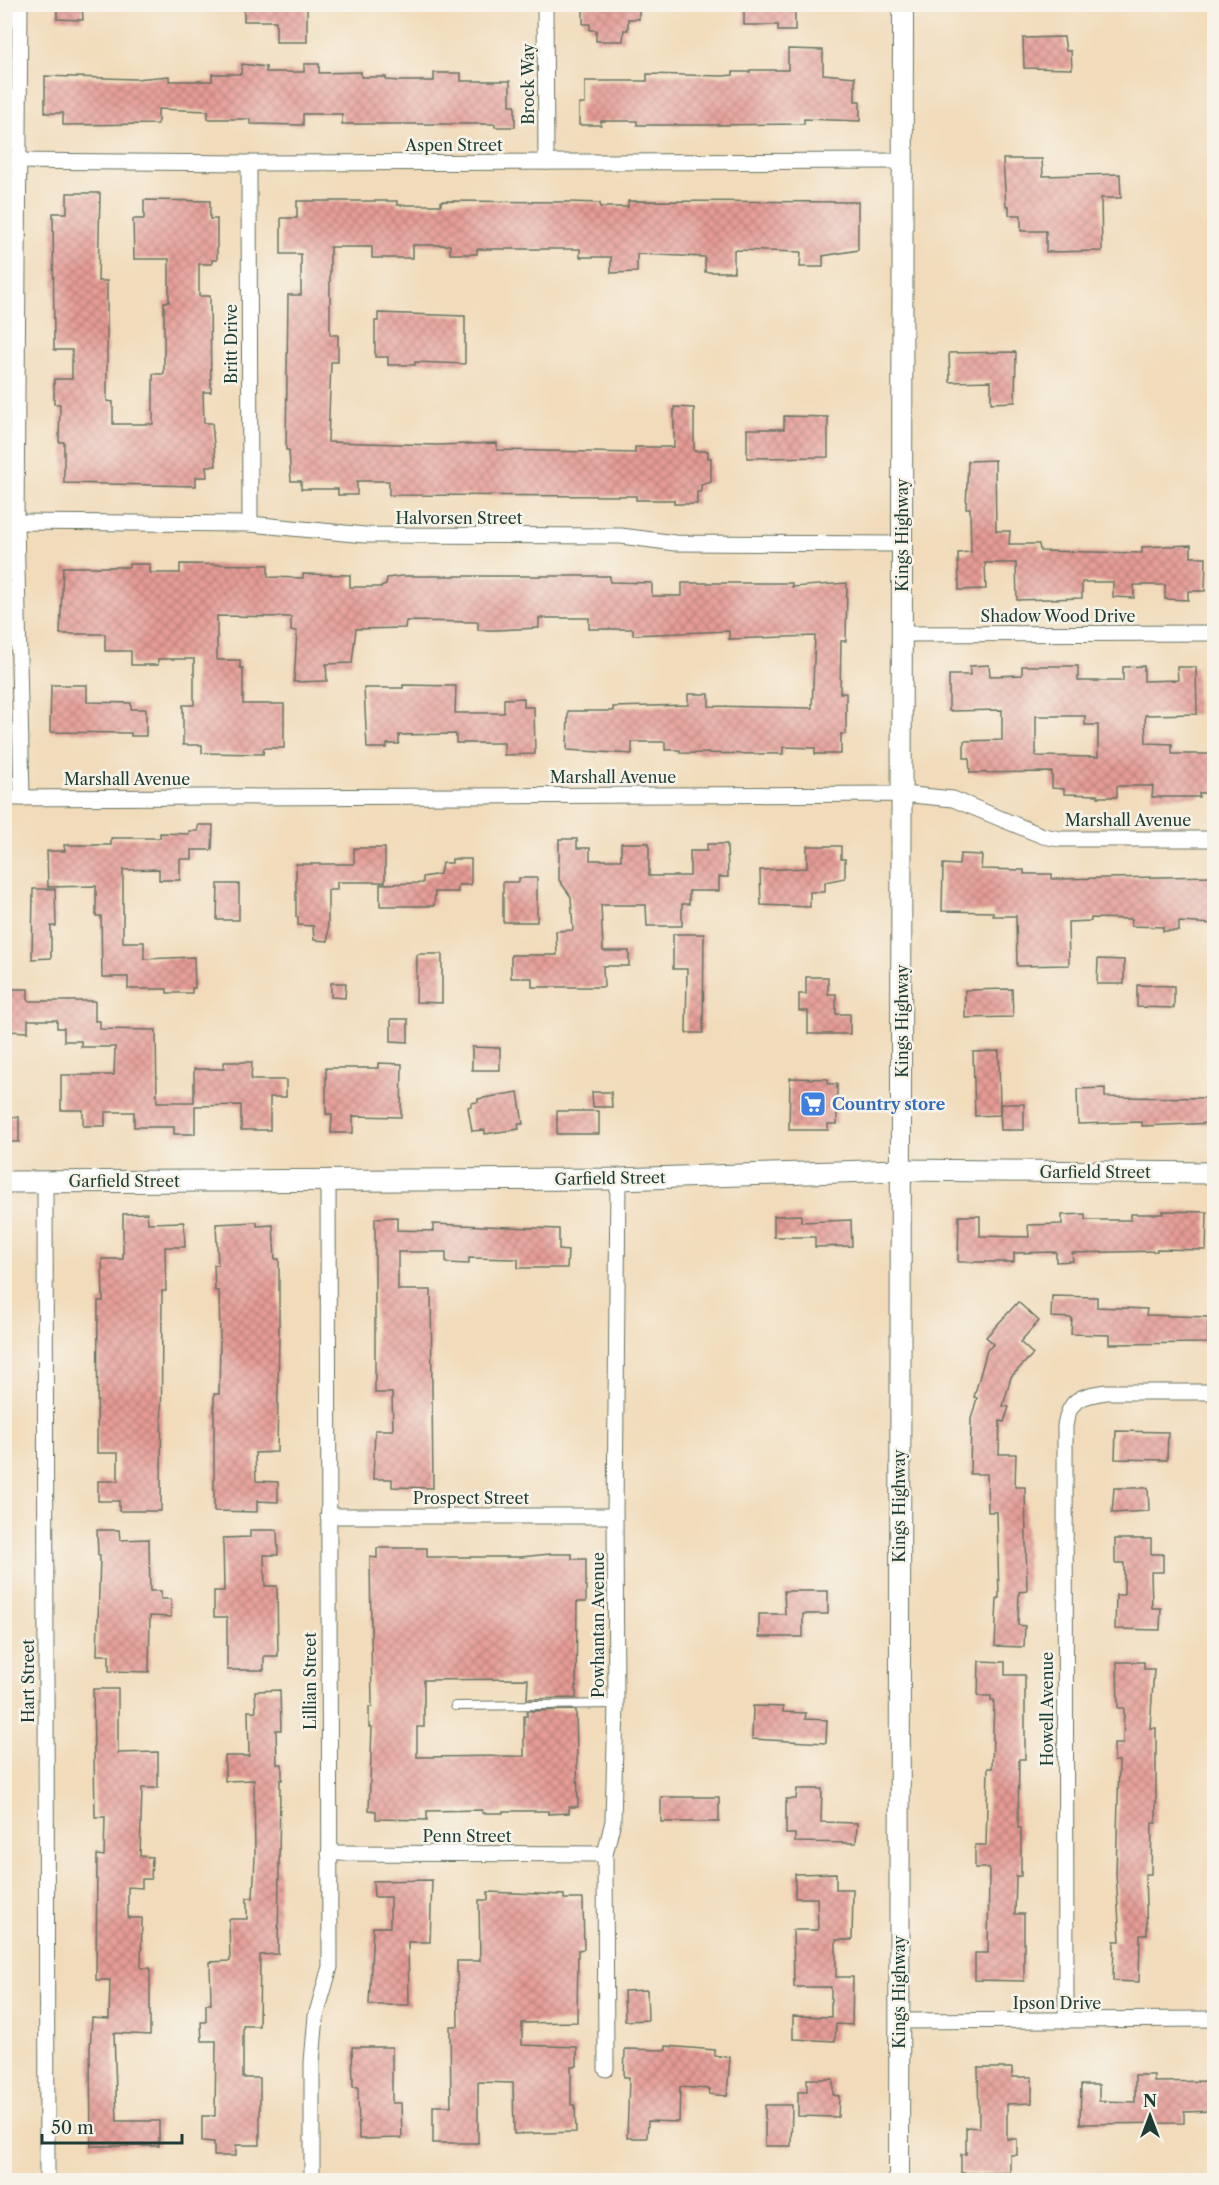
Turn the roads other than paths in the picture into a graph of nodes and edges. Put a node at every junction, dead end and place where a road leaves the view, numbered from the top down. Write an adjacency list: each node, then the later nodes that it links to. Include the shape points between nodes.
1 (20, 4): 4 (street)
2 (545, 4): 6 (street, Brock Way)
3 (903, 4): 5 (street, Kings Highway)
4 (11, 161): 7 (street, Aspen Street); 8 (street)
5 (903, 161): 6 (street, Aspen Street); 10 (street, Kings Highway)
6 (546, 162): 7 (street, Aspen Street)
7 (249, 163): 9 (street, Britt Drive)
8 (16, 522): 9 (street, Halvorsen Street); 15 (street)
9 (250, 524): 10 (street, Halvorsen Street, via 365,535 621,536 675,543)
10 (902, 544): 12 (street, Kings Highway)
11 (1215, 633): 12 (street, Shadow Wood Drive)
12 (902, 634): 13 (street, Kings Highway)
13 (902, 794): 15 (street, Marshall Avenue); 16 (street, Marshall Avenue, via 953,799 1043,836 1060,839); 17 (street, Kings Highway)
14 (4, 798): 15 (street, Marshall Avenue)
15 (22, 798)
16 (1215, 839)
17 (900, 1170): 18 (main road, Garfield Street); 19 (main road, Garfield Street); 31 (street, Kings Highway)
18 (1215, 1173)
19 (618, 1179): 20 (main road, Garfield Street); 25 (street, Powhantan Avenue)
20 (328, 1180): 22 (main road, Garfield Street); 24 (street, Lillian Street)
21 (4, 1182): 22 (main road, Garfield Street)
22 (45, 1182): 34 (street, Hart Street)
23 (1215, 1392): 32 (street, Howell Avenue, via 1106,1392 1076,1400 1067,1410)
24 (328, 1516): 25 (street, Prospect Street); 28 (street, Lillian Street)
25 (615, 1516): 26 (street, Powhantan Avenue)
26 (616, 1704): 27 (lane); 29 (street, Powhantan Avenue, via 613,1821)
27 (455, 1706)
28 (329, 1854): 29 (street, Penn Street); 35 (street, Lillian Street, via 330,1967 316,2016 312,2062)
29 (605, 1854): 33 (street, Powhantan Avenue)
30 (1215, 2019): 32 (street, Ipson Drive)
31 (900, 2021): 32 (street, Ipson Drive); 36 (street, Kings Highway)
32 (1066, 2021)
33 (606, 2069)
34 (47, 2181)
35 (312, 2181)
36 (899, 2181)

